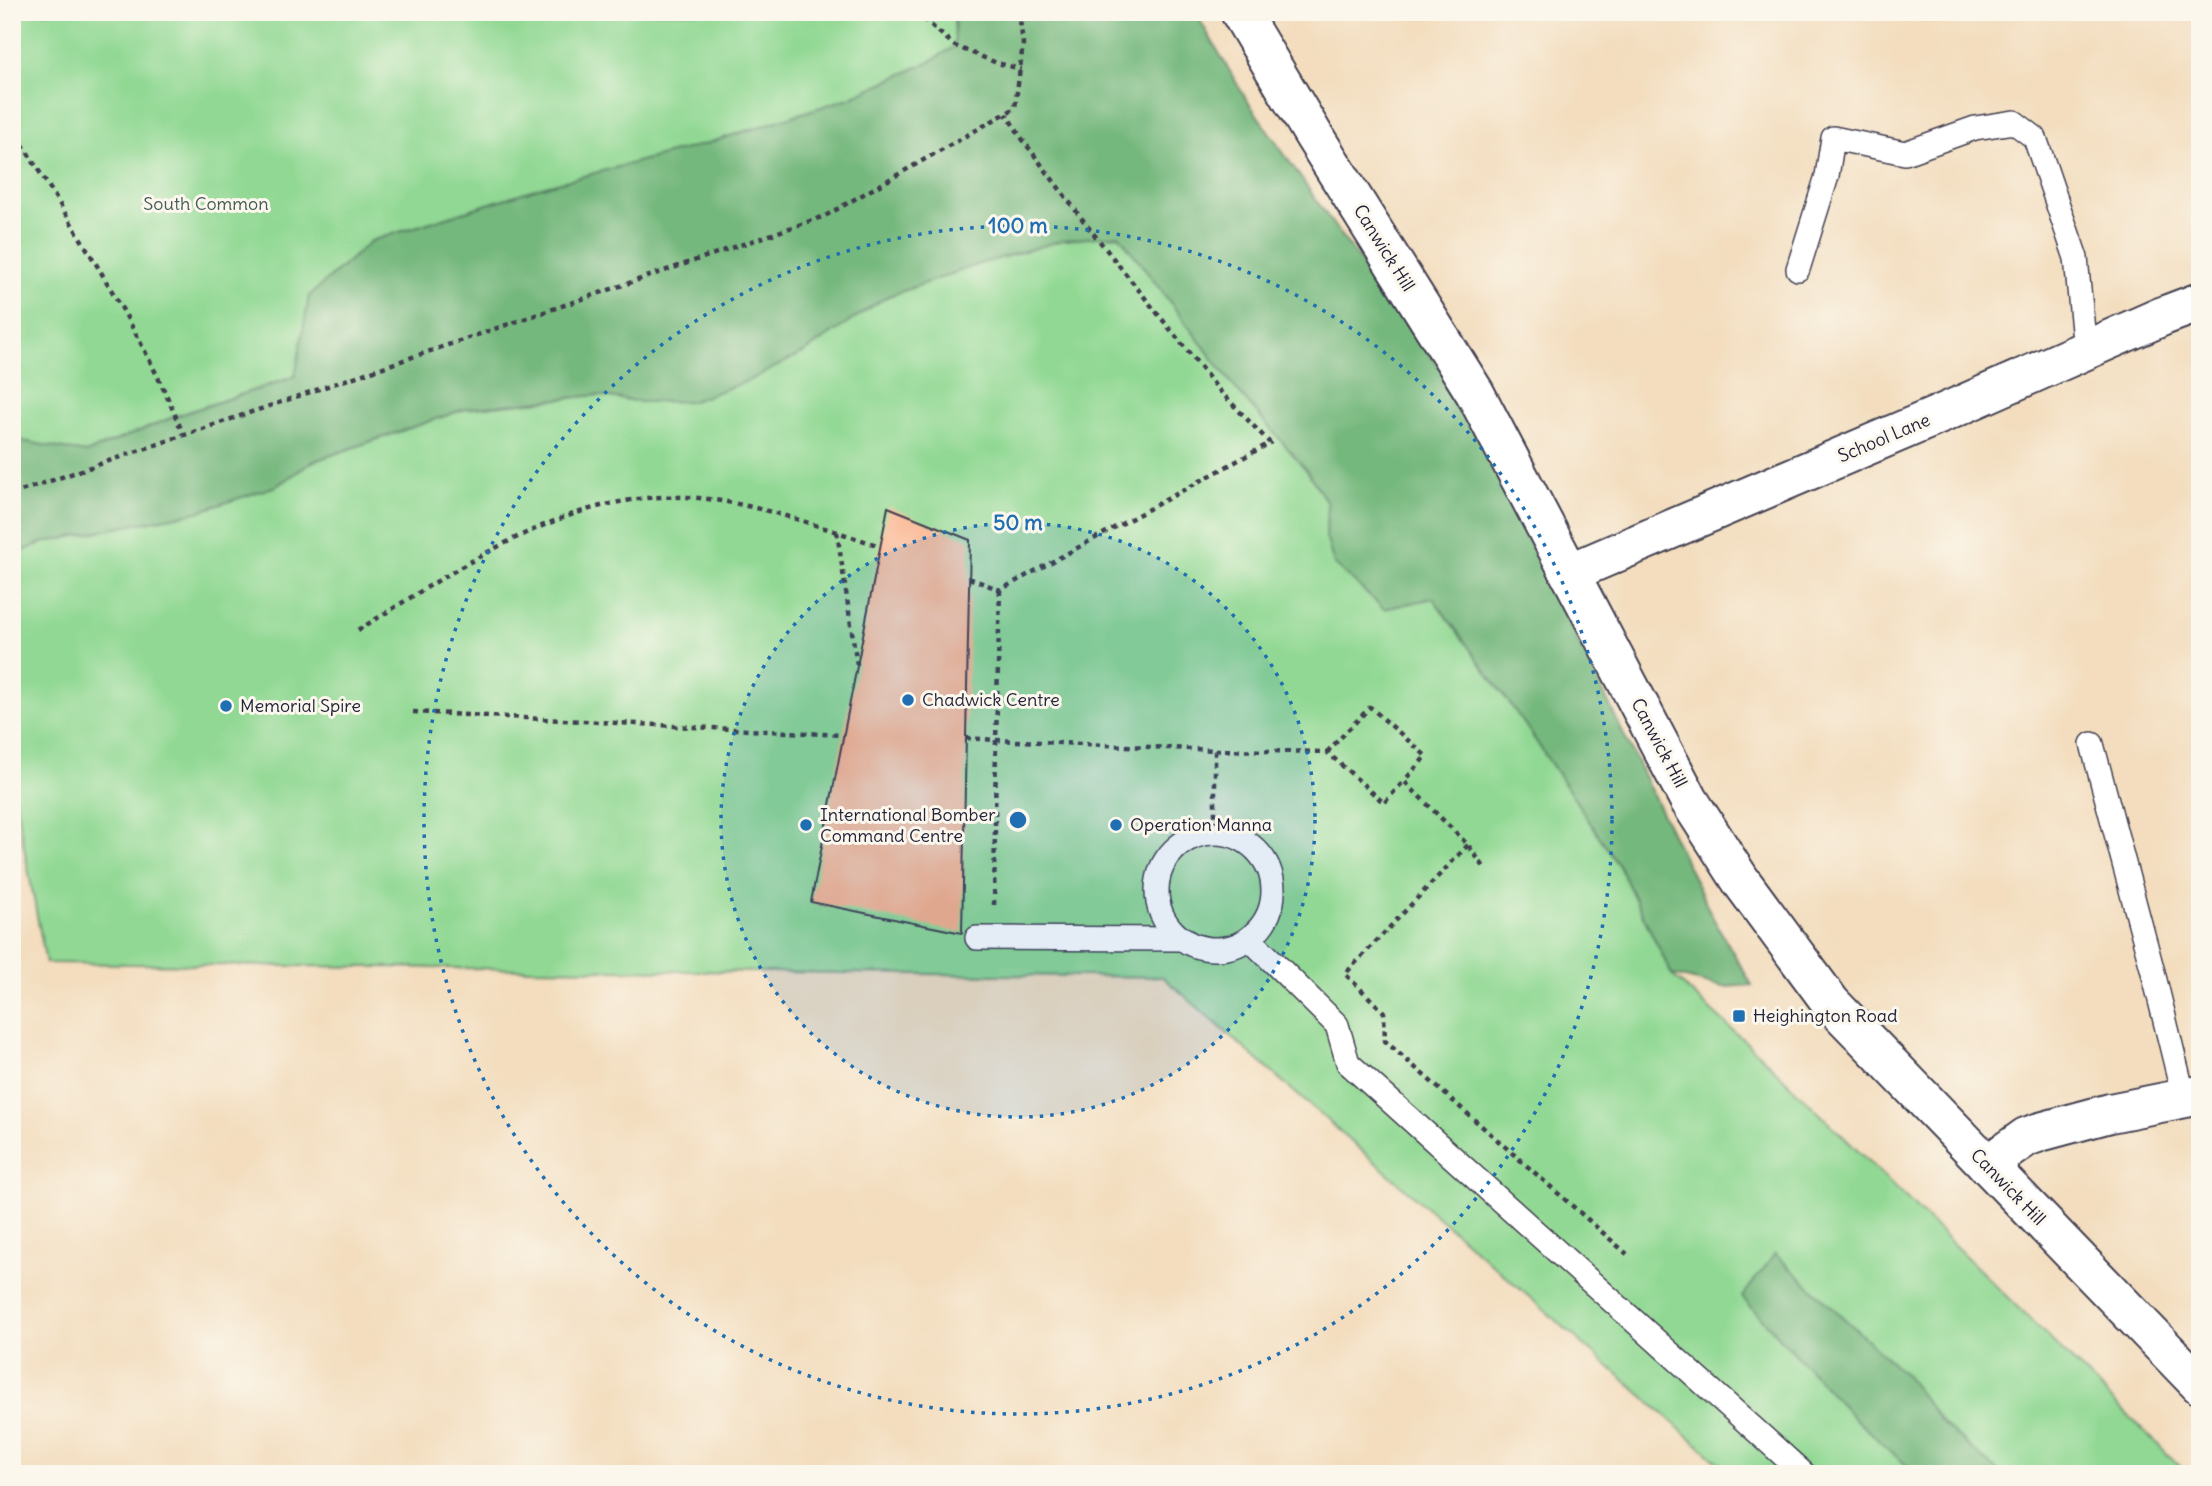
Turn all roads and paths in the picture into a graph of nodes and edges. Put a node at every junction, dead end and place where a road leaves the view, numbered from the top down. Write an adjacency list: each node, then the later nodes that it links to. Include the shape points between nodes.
1 (916, 12): 4 (path, via 955,46)
2 (1019, 12): 4 (path)
3 (1240, 12): 14 (main road, Canwick Hill, via 1475,393)
4 (1021, 69): 5 (path, via 1015,108)
5 (1006, 114): 10 (path, via 825,216); 16 (path, via 1097,239 1218,389 1270,443)
6 (12, 127): 10 (path, via 108,285)
7 (1798, 269): 9 (lane, via 1827,176 1833,138 1905,153 1975,128 2014,122 2035,138 2077,258)
8 (2200, 302): 9 (main road, School Lane)
9 (2085, 351): 14 (main road, School Lane)
10 (183, 434): 11 (path)
11 (12, 494)
12 (837, 532): 13 (path); 17 (path, via 766,509 706,499 652,497 590,508 527,531); 18 (path)
13 (880, 546)
14 (1569, 573): 34 (main road, Canwick Hill, via 1689,800 1741,881 1830,1003)
15 (969, 578): 16 (path)
16 (1000, 590): 22 (path)
17 (358, 630)
18 (857, 664)
19 (413, 712): 20 (path)
20 (843, 735)
21 (966, 738): 22 (path)
22 (996, 740): 24 (path); 30 (path)
23 (2092, 744): 33 (lane)
24 (1215, 750): 25 (path); 27 (path)
25 (1327, 752): 26 (path, via 1384,803); 26 (path, via 1370,706 1426,756)
26 (1404, 781): 28 (path)
27 (1214, 834): 31 (lane, via 1189,839 1174,849 1157,883 1164,920); 32 (lane, via 1245,841 1270,871 1271,909)
28 (1468, 845): 29 (path); 35 (path, via 1345,974 1384,1012 1385,1041)
29 (1484, 867)
30 (985, 939): 31 (lane)
31 (1184, 939): 32 (lane, via 1215,949)
32 (1250, 939): 37 (lane, via 1337,1025 1348,1063)
33 (2192, 1097): 34 (main road, via 2040,1132)
34 (1987, 1165): 36 (main road, Canwick Hill)
35 (1627, 1254)
36 (2200, 1385)
37 (1804, 1474)

